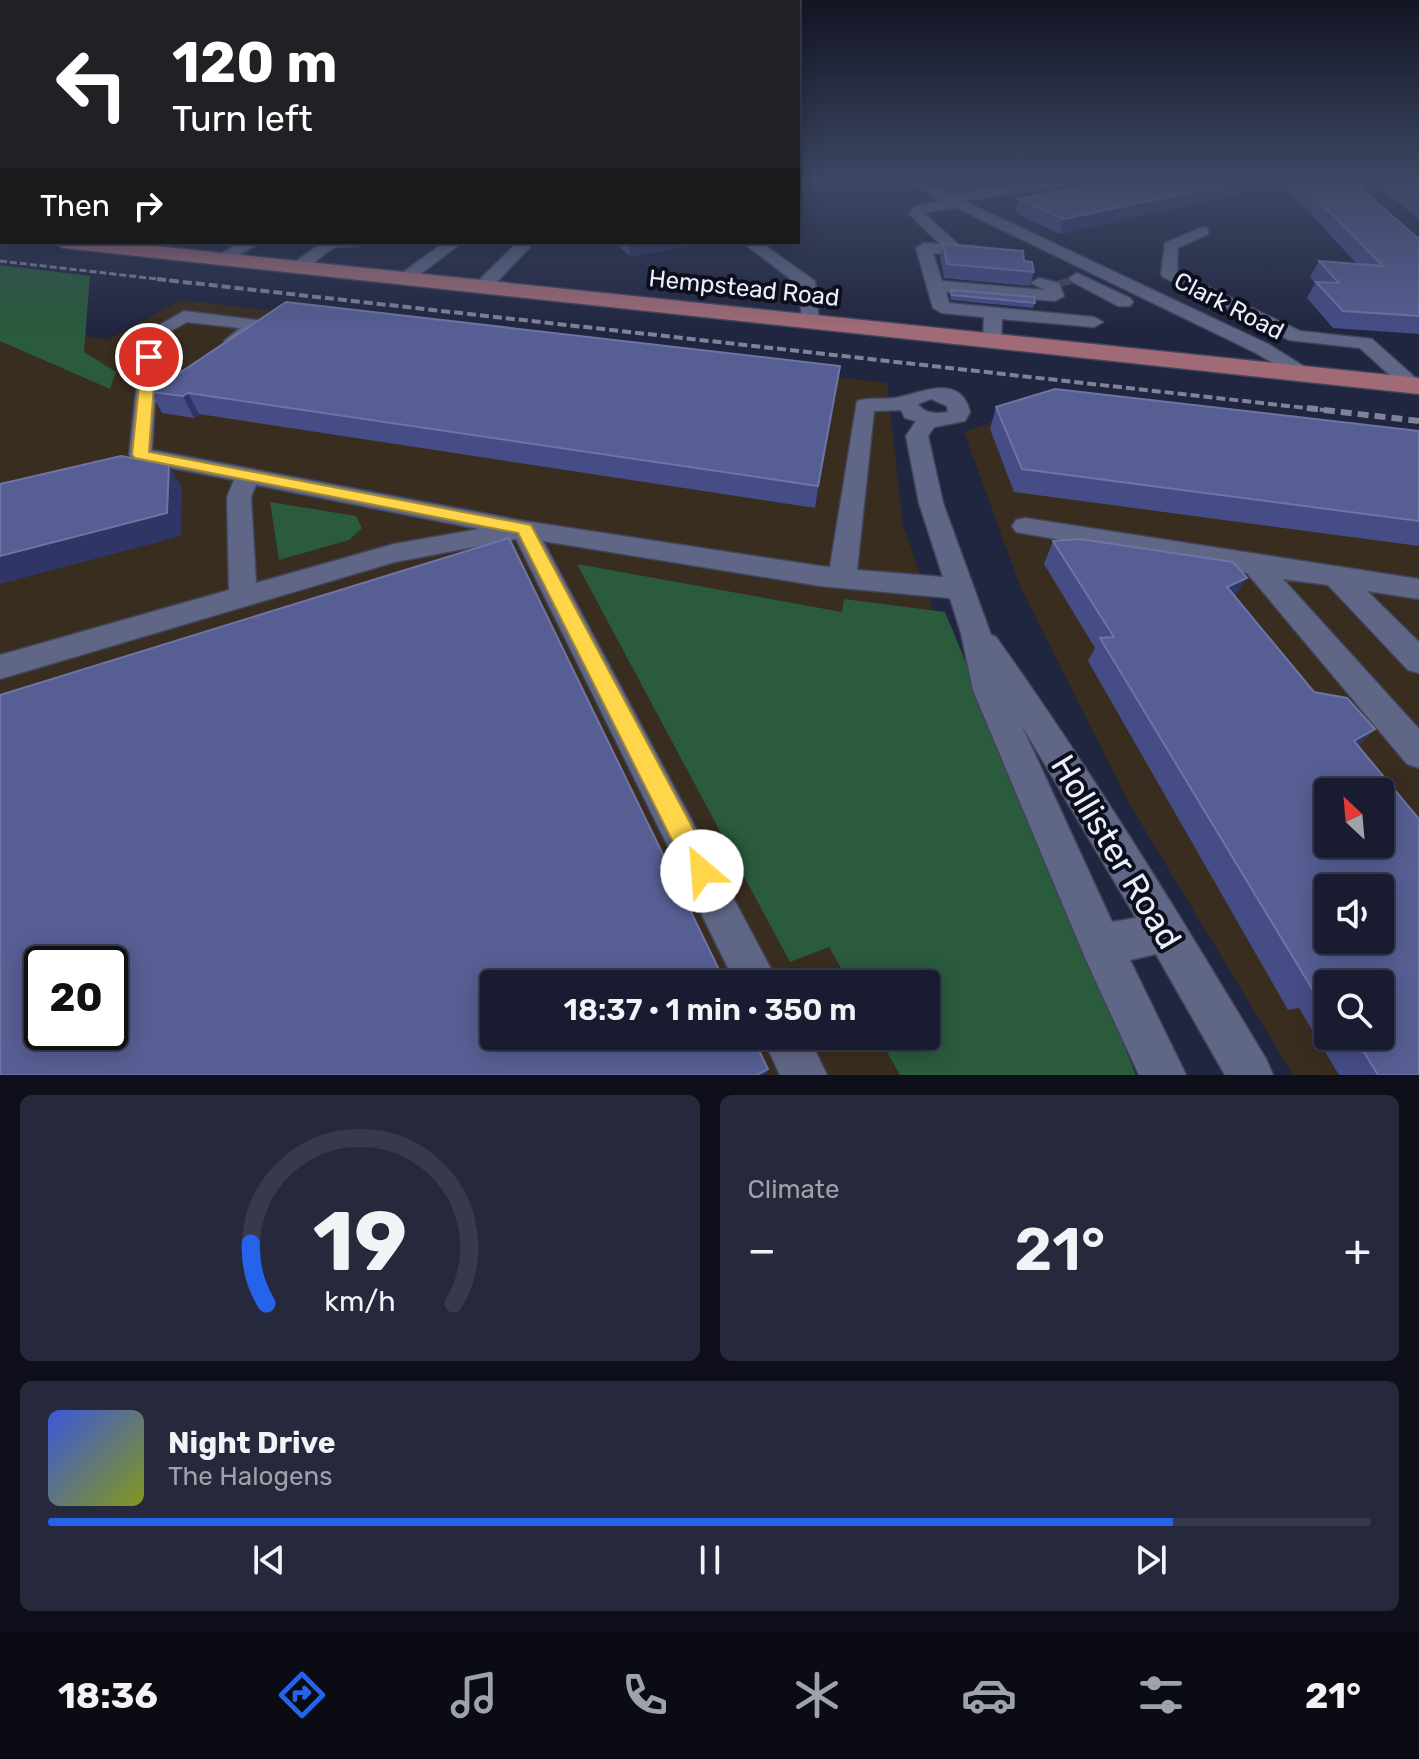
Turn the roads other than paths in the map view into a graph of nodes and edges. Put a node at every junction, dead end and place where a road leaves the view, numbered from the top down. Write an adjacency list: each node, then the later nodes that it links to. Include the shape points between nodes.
1 (934, 230): 10 (street)
2 (1017, 230): 17 (street, Clark Road)
3 (1203, 231): 27 (street, via 1170,246 1169,274 1296,336 1365,343)
4 (94, 244): 12 (main road, Hempstead Road)
5 (249, 244): 12 (street)
6 (329, 244): 13 (street)
7 (452, 244): 14 (street)
8 (521, 244): 15 (street)
9 (753, 244): 20 (street, via 809,285)
10 (954, 249): 11 (street); 16 (street, via 924,248 938,286)
11 (994, 252)
12 (222, 259): 13 (main road, Hempstead Road)
13 (298, 267): 14 (main road, Hempstead Road)
14 (405, 278): 15 (main road, Hempstead Road)
15 (483, 286): 20 (main road, Hempstead Road)
16 (1020, 290): 16 (street, via 1032,255 1021,261); 18 (street); 19 (street); 19 (street); 22 (street)
17 (1145, 291): 18 (street); 26 (street, Clark Road)
18 (1124, 302): 21 (street)
19 (1063, 319): 21 (street)
20 (810, 321): 22 (main road, Hempstead Road)
21 (1094, 322): 24 (street)
22 (992, 340): 24 (main road, Hempstead Road)
23 (220, 350): 28 (street, via 257,325 184,316 151,335)
24 (1109, 353): 26 (main road, Hempstead Road)
25 (195, 367): 28 (street)
26 (1308, 375): 27 (main road, Hempstead Road)
27 (1416, 386)
28 (145, 400): 31 (street, via 140,455)
29 (907, 404): 30 (street); 30 (street, via 914,396 930,393 945,396 959,408 952,419); 36 (street, via 864,405)
30 (928, 420): 37 (street, Hollister Road, via 917,436 931,503)
31 (248, 476): 33 (street); 39 (street, via 239,497)
32 (1025, 526): 34 (street)
33 (524, 529): 36 (street); 39 (street, via 394,553); 46 (street)
34 (1255, 565): 35 (street); 43 (street)
35 (1333, 574): 38 (street); 41 (street)
36 (842, 578): 37 (street)
37 (960, 589): 40 (street, Hollister Road)
38 (1419, 589)
39 (243, 596): 42 (street)
40 (976, 633): 44 (street, Hollister Road); 45 (street, Hollister Road, via 989,690)
41 (1419, 661)
42 (0, 667)
43 (1419, 753)
44 (1165, 932): 45 (street); 50 (street, Hollister Road)
45 (1101, 945): 49 (street, Hollister Road)
46 (751, 970)
47 (791, 1050): 48 (street)
48 (804, 1075)
49 (1163, 1075)
50 (1250, 1075)

